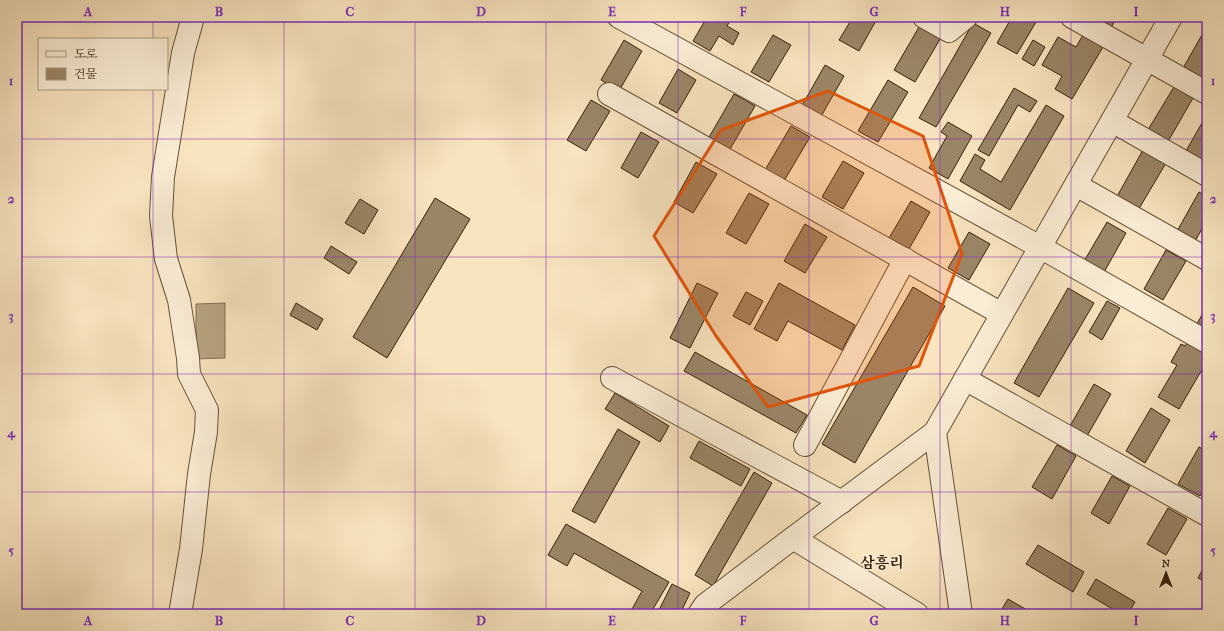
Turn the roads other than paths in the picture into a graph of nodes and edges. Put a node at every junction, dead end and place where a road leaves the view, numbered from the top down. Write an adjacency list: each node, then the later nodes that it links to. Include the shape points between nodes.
1 (193, 17): 25 (street, via 183,53 163,177 161,216 166,260 179,300 189,374 207,410 191,549)
2 (619, 17): 13 (street)
3 (924, 17): 4 (street, via 949,31)
4 (966, 17)
5 (1072, 17): 7 (street)
6 (1171, 17): 7 (street)
7 (1146, 59): 8 (street); 10 (street)
8 (1207, 93)
9 (609, 94): 15 (street)
10 (1112, 121): 11 (street); 12 (street)
11 (1207, 175)
12 (1076, 185): 13 (street); 14 (street)
13 (1040, 247): 16 (street); 17 (street)
14 (1207, 259)
15 (905, 260): 16 (street); 21 (street)
16 (1002, 314): 19 (street)
17 (1207, 342)
18 (612, 378): 22 (street)
19 (965, 379): 20 (street); 23 (street)
20 (935, 432): 22 (street); 28 (street)
21 (805, 445)
22 (842, 502): 24 (street)
23 (1207, 515)
24 (793, 538): 26 (street, via 705,605); 27 (street)
25 (180, 614)
26 (699, 614)
27 (917, 614)
28 (961, 614)

